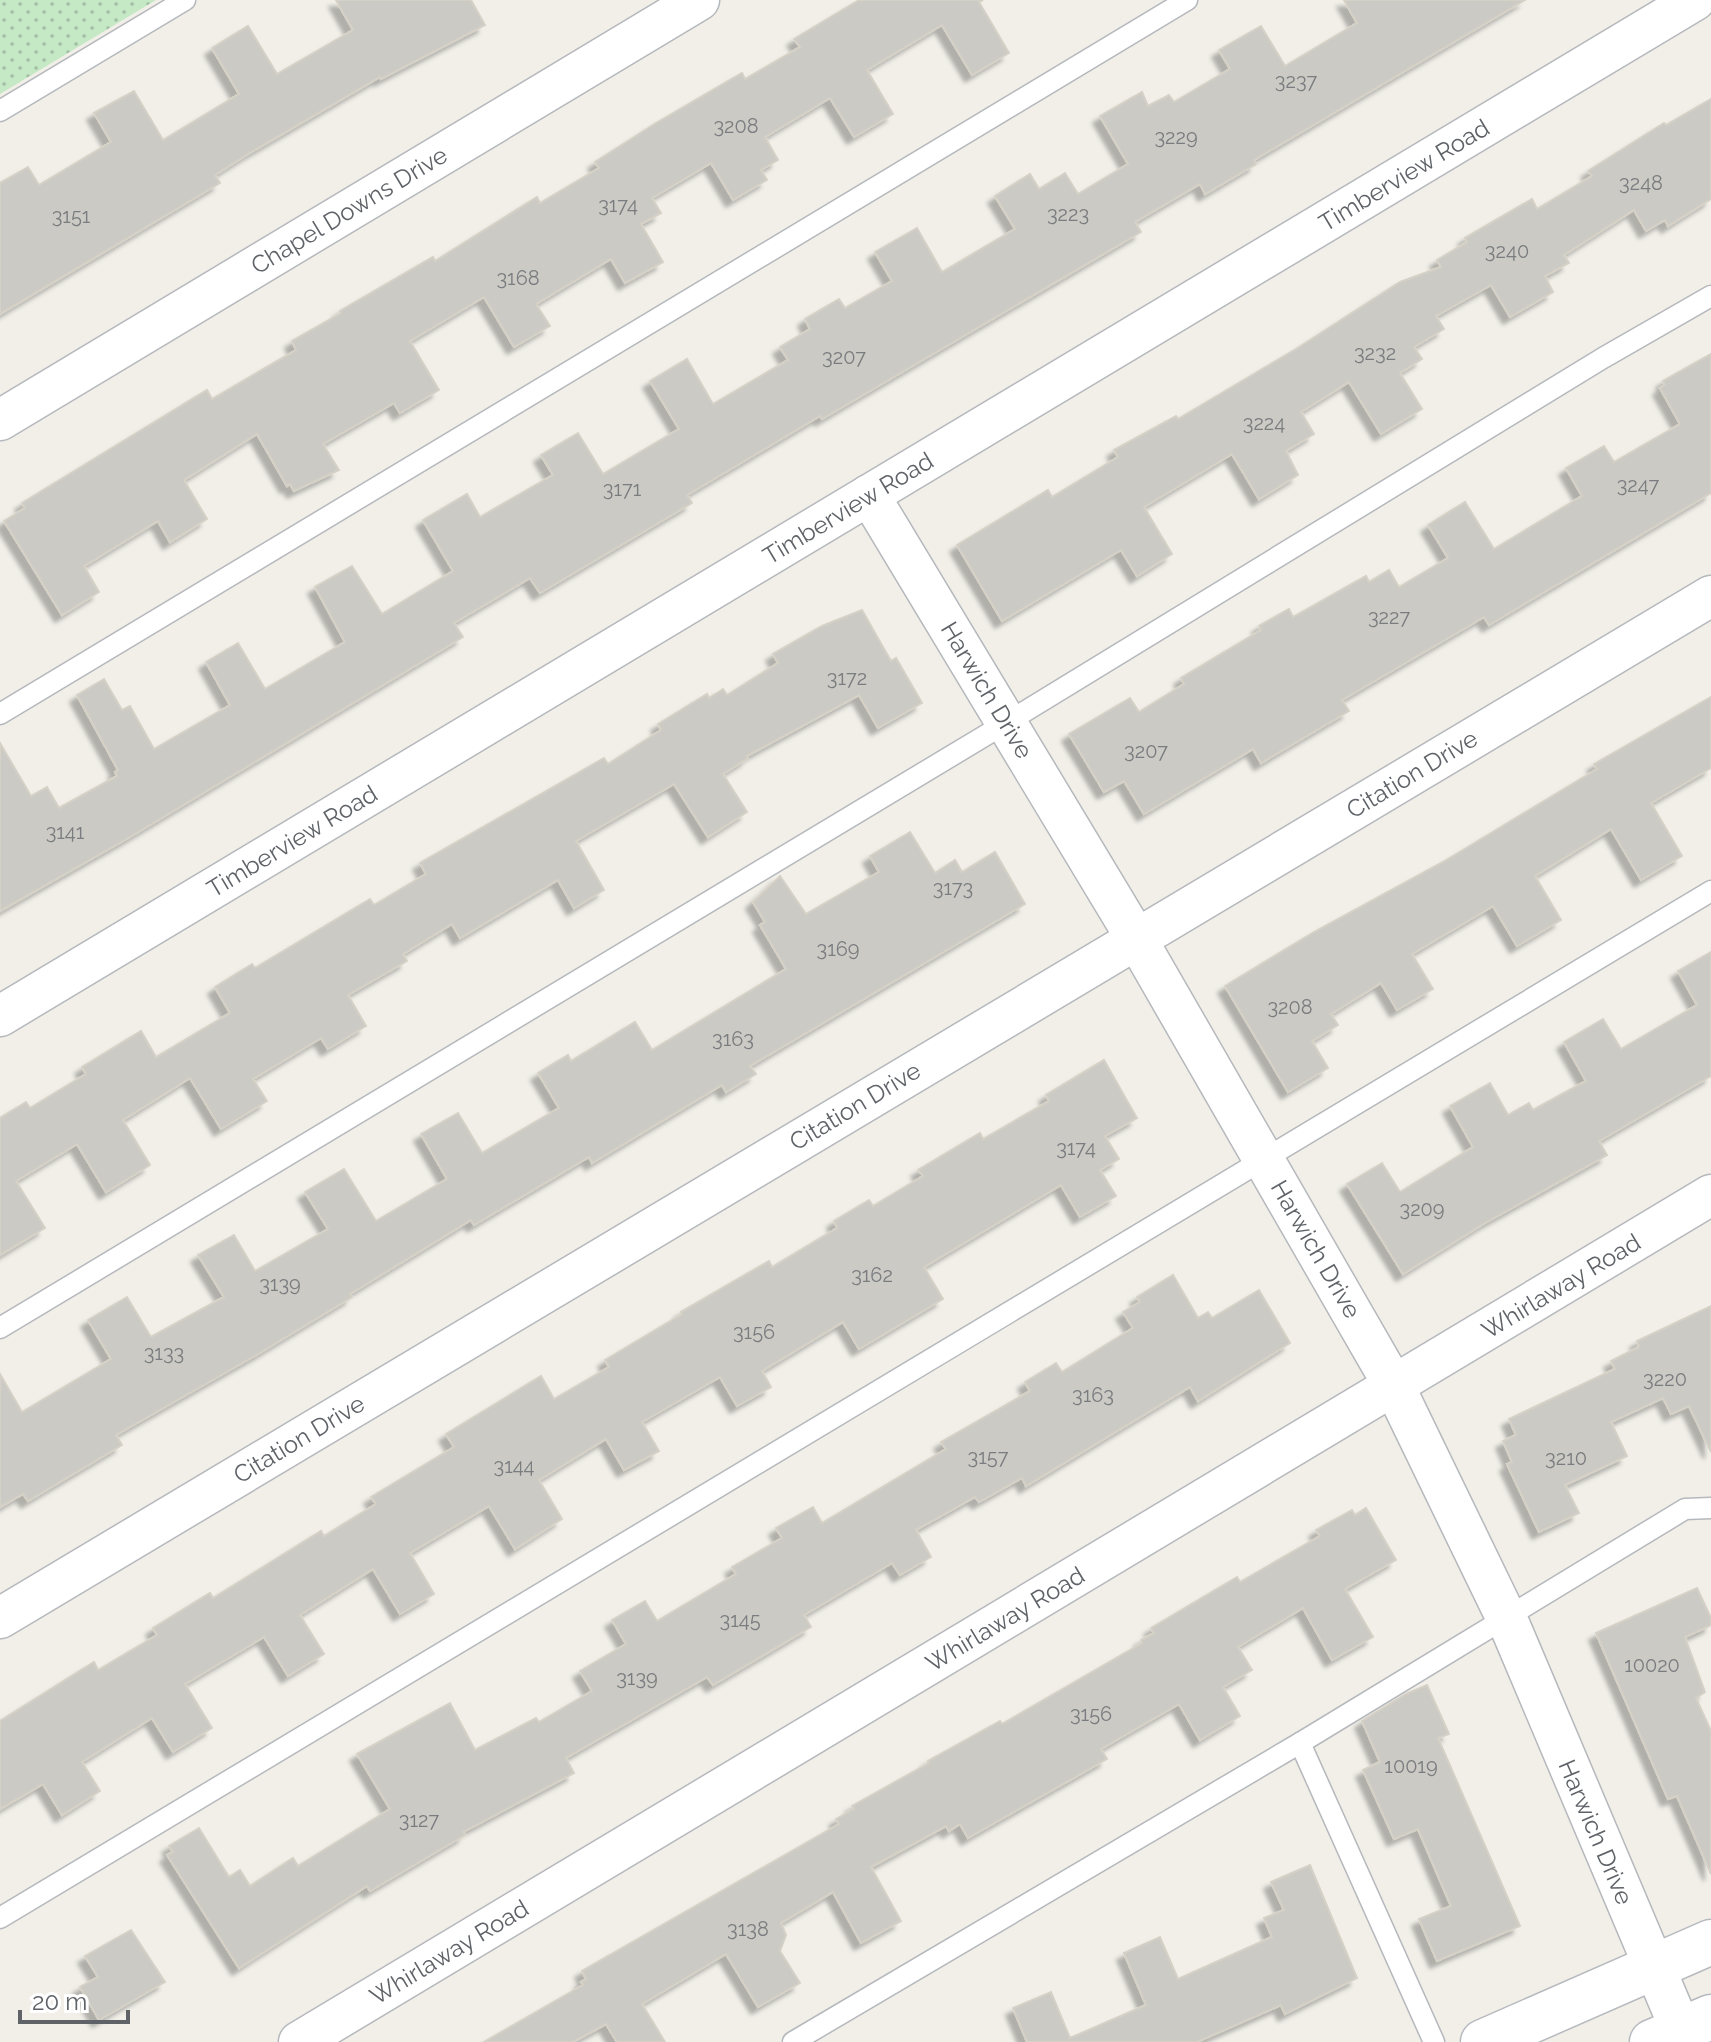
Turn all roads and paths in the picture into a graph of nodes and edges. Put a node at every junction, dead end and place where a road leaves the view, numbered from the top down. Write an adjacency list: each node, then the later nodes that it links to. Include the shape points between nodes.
1 (185, 0): 5 (lane)
2 (699, 0): 7 (street, Chapel Downs Drive)
3 (1187, 0): 10 (lane)
4 (1695, 0): 8 (street, Timberview Road)
5 (0, 111)
6 (1711, 296): 11 (lane)
7 (0, 420)
8 (869, 495): 11 (street, Harwich Drive); 14 (street, Timberview Road)
9 (1711, 596): 13 (street, Citation Drive)
10 (0, 714)
11 (1006, 723): 13 (street, Harwich Drive); 17 (lane)
12 (1711, 891): 15 (lane)
13 (1136, 938): 15 (street, Harwich Drive); 20 (street, Citation Drive)
14 (0, 1016)
15 (1265, 1159): 18 (street, Harwich Drive); 23 (lane)
16 (1711, 1195): 18 (street, Whirlaway Road)
17 (0, 1328)
18 (1394, 1386): 21 (street, Harwich Drive); 27 (street, Whirlaway Road)
19 (1711, 1508): 21 (lane, via 1685,1509)
20 (0, 1618)
21 (1507, 1619): 22 (lane); 25 (street, Harwich Drive)
22 (1300, 1743): 28 (lane); 29 (lane)
23 (0, 1918)
24 (1711, 1942): 25 (main road)
25 (1653, 1967): 26 (street, Harwich Drive); 30 (main road)
26 (1682, 2033)
27 (299, 2042)
28 (793, 2042)
29 (1434, 2042)
30 (1483, 2042)

